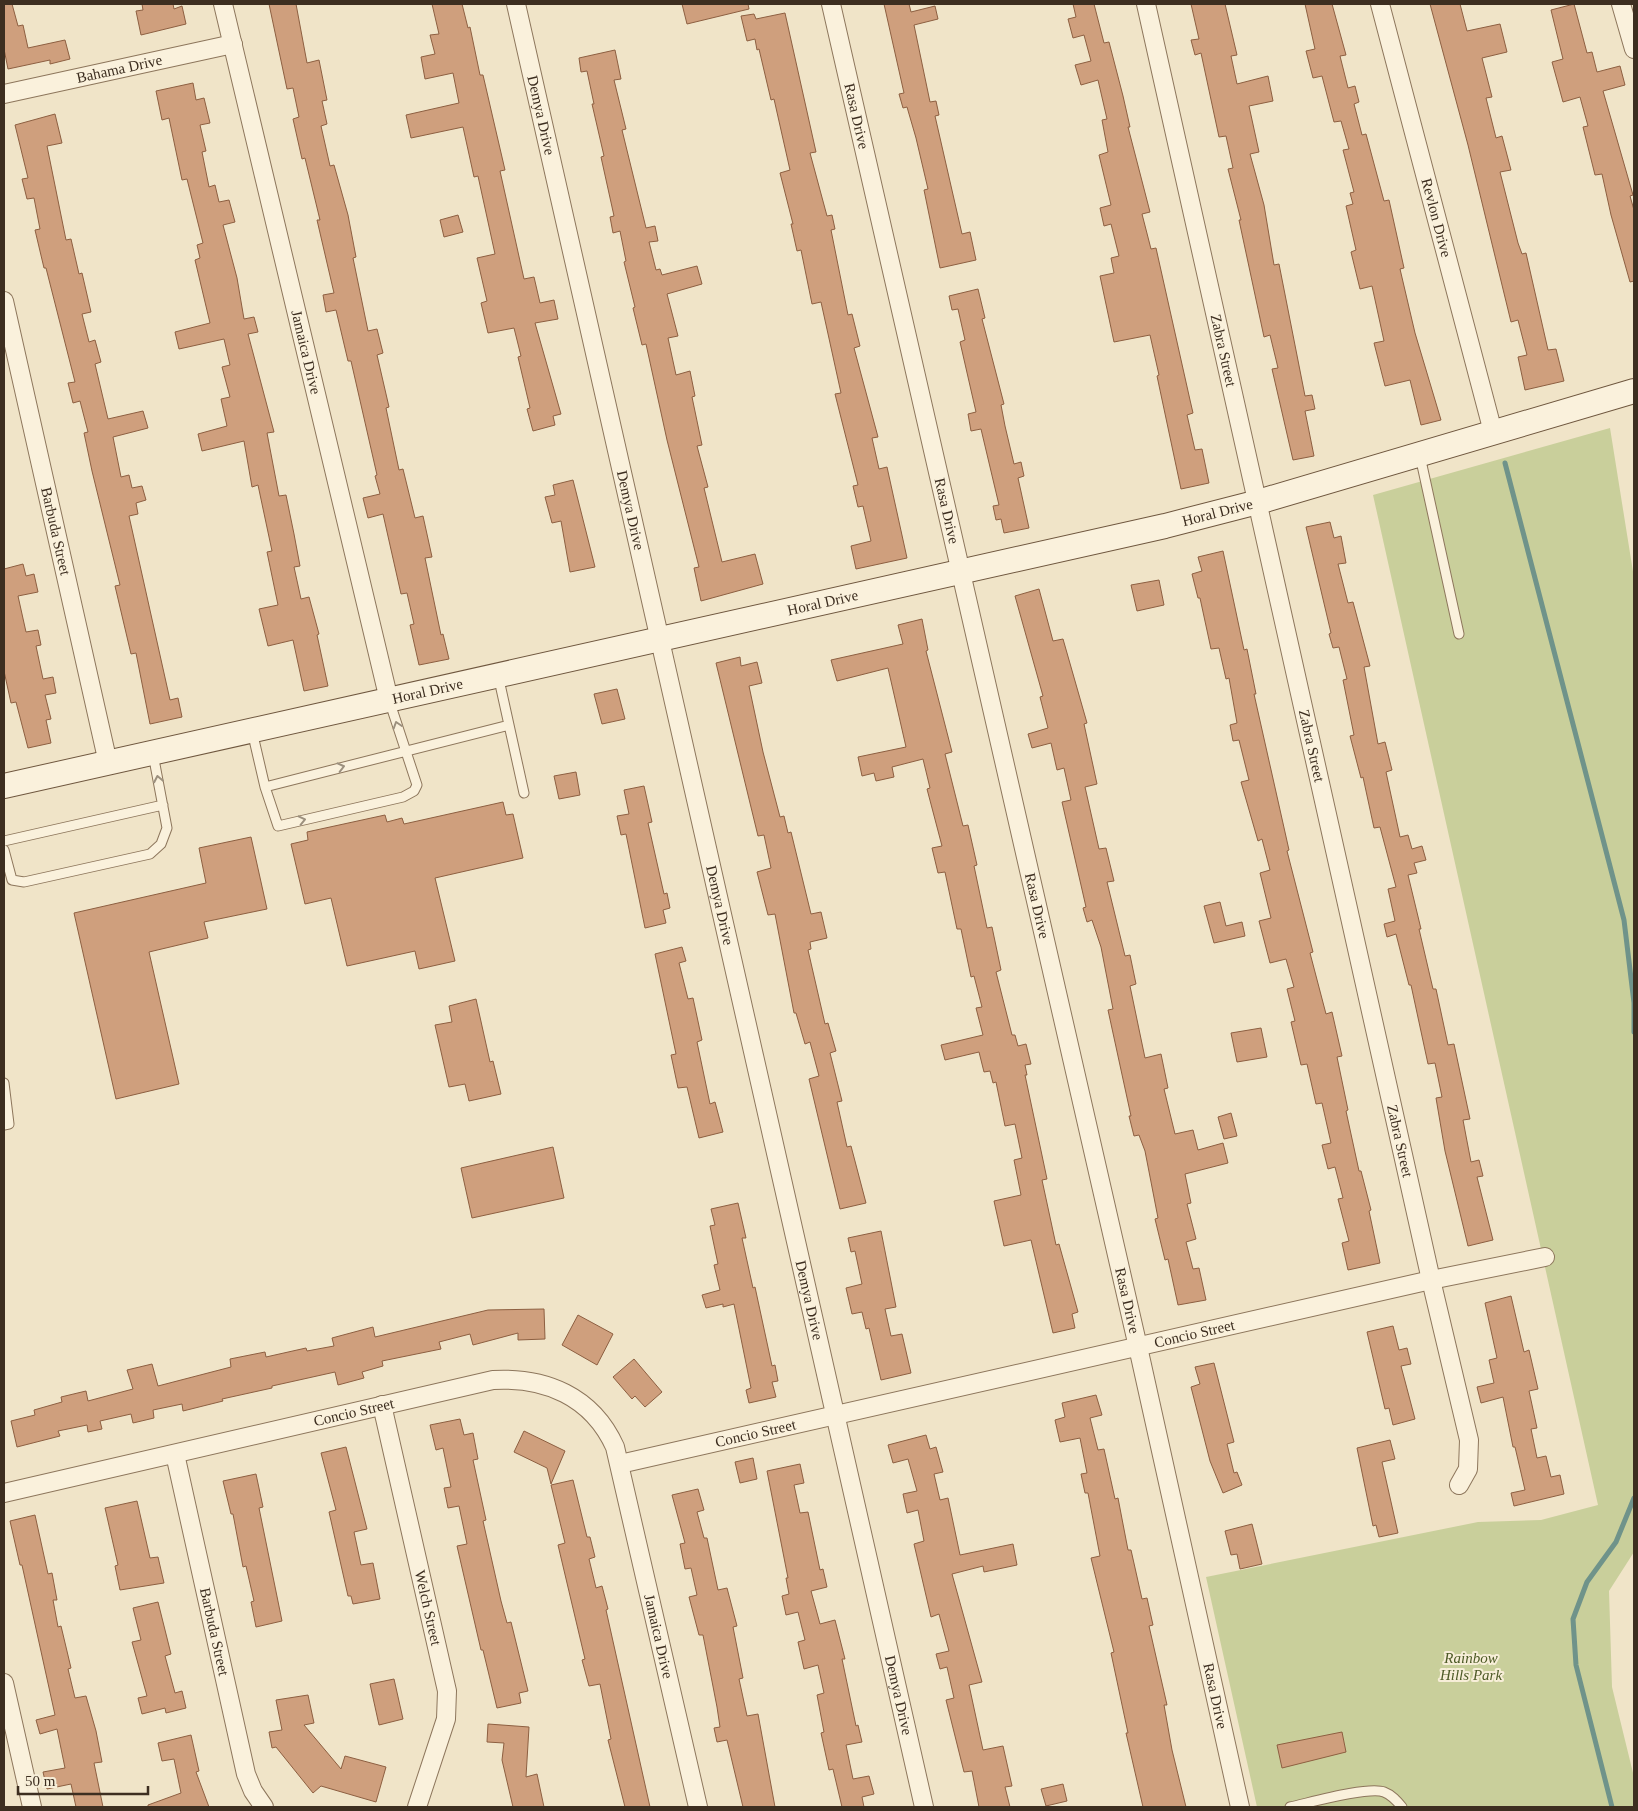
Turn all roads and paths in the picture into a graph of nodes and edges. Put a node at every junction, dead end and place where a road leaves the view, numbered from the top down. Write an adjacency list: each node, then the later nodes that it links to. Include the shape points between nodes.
1 (223, 4): 7 (street, Jamaica Drive)
2 (516, 4): 17 (street, Demya Drive)
3 (831, 4): 15 (street, Rasa Drive)
4 (1146, 4): 14 (street, Zabra Street)
5 (1380, 4): 12 (street, Revlon Drive)
6 (1621, 4): 8 (street)
7 (233, 44): 9 (street, Bahama Drive); 19 (street, Jamaica Drive)
8 (1634, 49)
9 (4, 94)
10 (4, 301): 24 (street, Barbuda Street)
11 (1634, 392): 12 (street, Horal Drive)
12 (1493, 432): 13 (street, Horal Drive)
13 (1419, 454): 14 (street, Horal Drive); 16 (lane)
14 (1258, 502): 15 (street, Horal Drive); 34 (street, Zabra Street)
15 (959, 571): 17 (street, Horal Drive); 35 (street, Rasa Drive)
16 (1460, 634)
17 (659, 638): 18 (street, Horal Drive); 37 (street, Demya Drive)
18 (498, 675): 19 (street, Horal Drive); 20 (lane)
19 (389, 700): 21 (street, Horal Drive); 22 (lane, one-way to 19)
20 (509, 725): 22 (lane); 27 (lane)
21 (252, 731): 23 (street, Horal Drive); 26 (lane)
22 (405, 751): 26 (lane, one-way to 22); 26 (lane, one-way to 22, via 278,826 403,796 414,791 417,785)
23 (153, 753): 24 (street, Horal Drive); 28 (lane, one-way to 23)
24 (108, 763): 25 (street, Horal Drive)
25 (4, 786)
26 (266, 787)
27 (524, 793)
28 (163, 805): 29 (lane); 30 (lane, via 167,828 161,844 150,854 24,882 12,880)
29 (4, 841)
30 (4, 850)
31 (4, 1083): 32 (lane, via 9,1124)
32 (4, 1125)
33 (1546, 1256): 34 (street, Concio Street)
34 (1431, 1280): 35 (street, Concio Street); 40 (street, Zabra Street, via 1469,1440 1468,1469)
35 (1138, 1347): 37 (street, Concio Street); 48 (street, Rasa Drive)
36 (382, 1405): 38 (street, Concio Street); 39 (street, Concio Street, via 493,1380 539,1382 568,1394 598,1419 609,1434); 45 (street, Welch Street, via 447,1691 446,1719)
37 (836, 1415): 39 (street, Concio Street); 47 (street, Demya Drive)
38 (175, 1454): 41 (street, Concio Street); 44 (street, Barbuda Street, via 246,1774)
39 (620, 1464): 46 (street, Jamaica Drive)
40 (1459, 1485)
41 (4, 1493)
42 (4, 1683): 43 (street)
43 (32, 1807)
44 (264, 1807)
45 (418, 1807)
46 (698, 1807)
47 (924, 1807)
48 (1240, 1807)
49 (1290, 1807): 50 (lane, via 1383,1791)
50 (1402, 1807)

